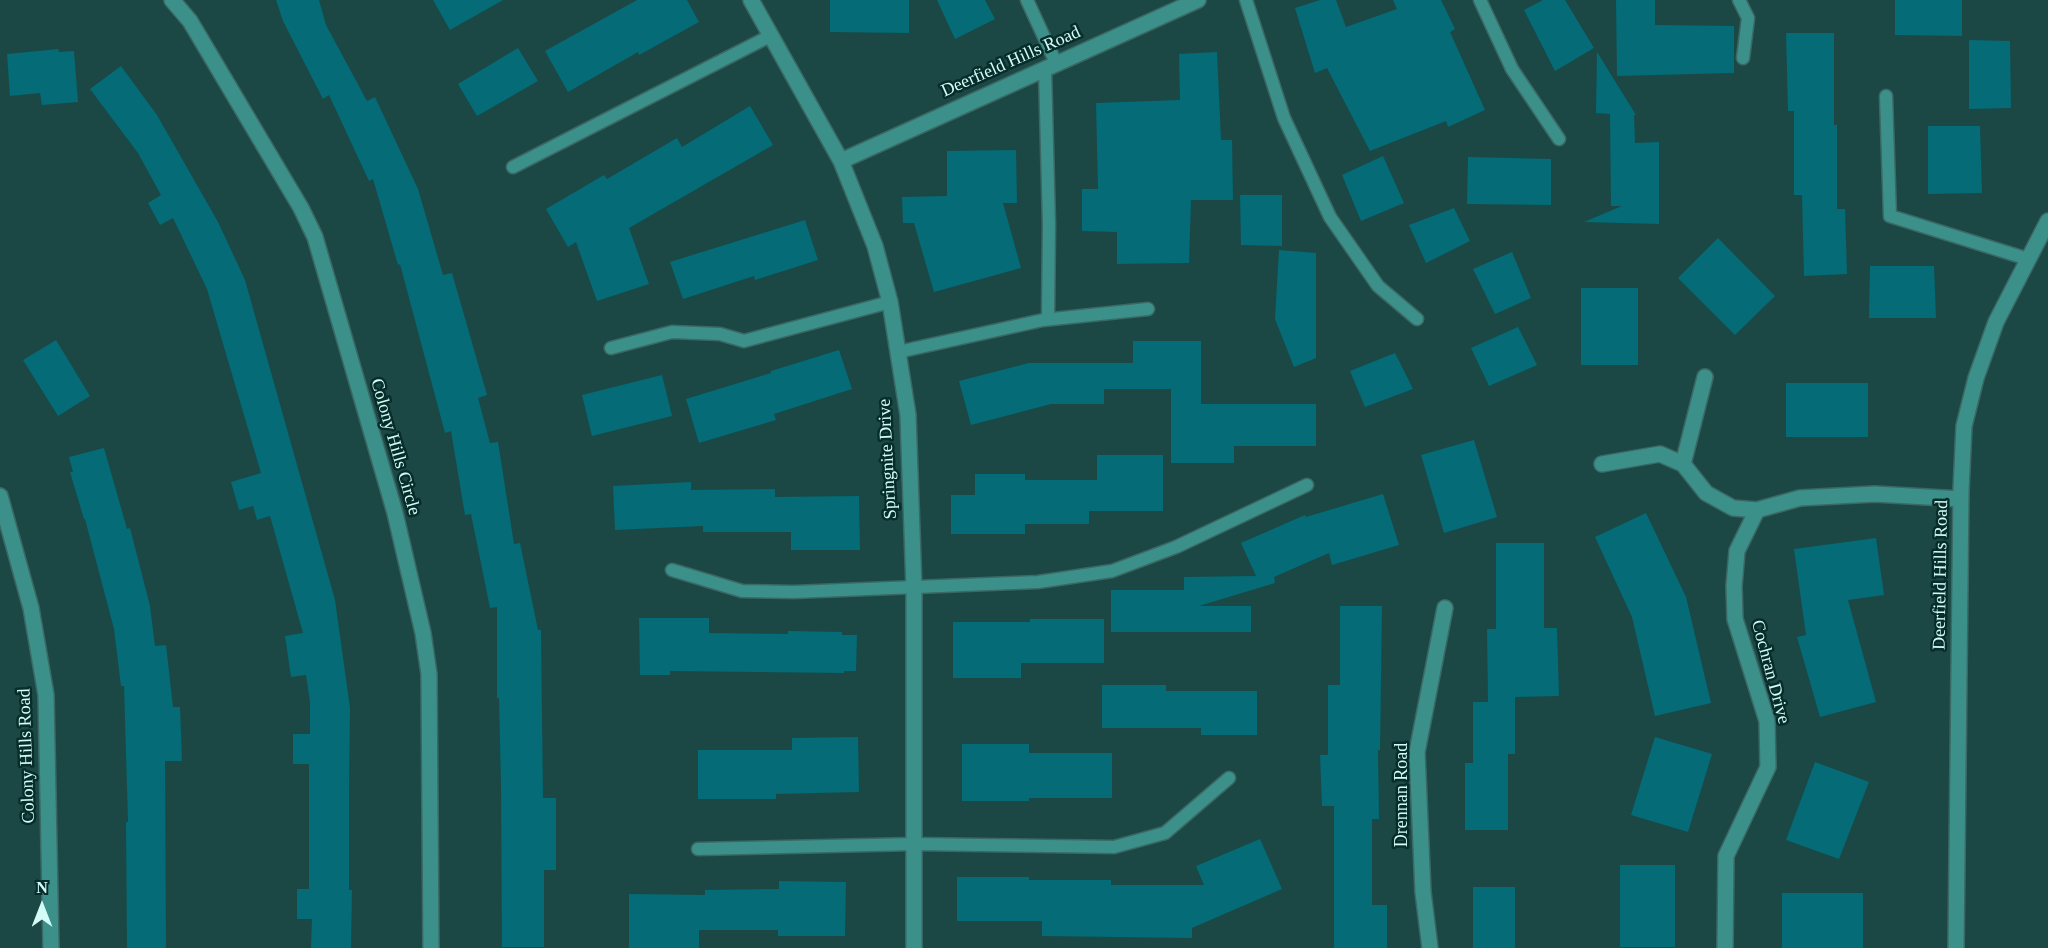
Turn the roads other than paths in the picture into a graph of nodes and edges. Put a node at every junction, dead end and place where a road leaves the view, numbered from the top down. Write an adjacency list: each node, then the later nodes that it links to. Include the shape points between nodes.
1 (172, 0): 37 (street, Colony Hills Circle, via 190,21 315,237 395,513 429,674)
2 (751, 0): 8 (street, Springnite Drive)
3 (1027, 0): 10 (lane)
4 (1198, 0): 10 (street, Deerfield Hills Road)
5 (1246, 0): 20 (lane, via 1284,118 1330,217 1378,286)
6 (1480, 0): 12 (lane, via 1512,69)
7 (1739, 0): 9 (lane, via 1748,18)
8 (772, 35): 13 (street, Springnite Drive); 14 (lane)
9 (1743, 58)
10 (1050, 66): 13 (street, Deerfield Hills Road); 19 (lane)
11 (1886, 96): 16 (lane, via 1890,216)
12 (1559, 139)
13 (841, 160): 17 (street, Springnite Drive, via 874,246)
14 (513, 167)
15 (2048, 221): 16 (street, Deerfield Hills Road)
16 (2028, 259): 28 (street, Deerfield Hills Road, via 1996,322 1976,378 1964,426)
17 (890, 302): 21 (lane, via 744,341 720,334 672,332); 22 (street, Springnite Drive)
18 (1148, 309): 19 (lane)
19 (1048, 319): 22 (lane)
20 (1417, 319)
21 (611, 348)
22 (898, 352): 31 (street, Springnite Drive, via 908,415)
23 (1706, 377): 25 (street)
24 (1602, 465): 25 (street, via 1660,454)
25 (1683, 465): 29 (street, via 1706,493 1733,508)
26 (1307, 485): 31 (lane, via 1176,547 1112,571 1038,582)
27 (0, 496): 36 (street, Colony Hills Road, via 31,608 46,695)
28 (1961, 499): 29 (street, via 1853,495 1800,498); 41 (street, Deerfield Hills Road)
29 (1757, 510): 40 (street, Cochran Drive, via 1737,551 1735,619 1767,721 1768,767 1726,856)
30 (672, 570): 31 (lane, via 742,591)
31 (914, 589): 34 (street, Springnite Drive)
32 (1445, 608): 39 (street, Drennan Road, via 1418,752 1423,892)
33 (1229, 778): 34 (lane, via 1165,833 1114,847)
34 (915, 844): 35 (lane); 38 (street, Springnite Drive)
35 (698, 849)
36 (51, 948)
37 (431, 948)
38 (914, 948)
39 (1430, 948)
40 (1725, 948)
41 (1956, 948)

